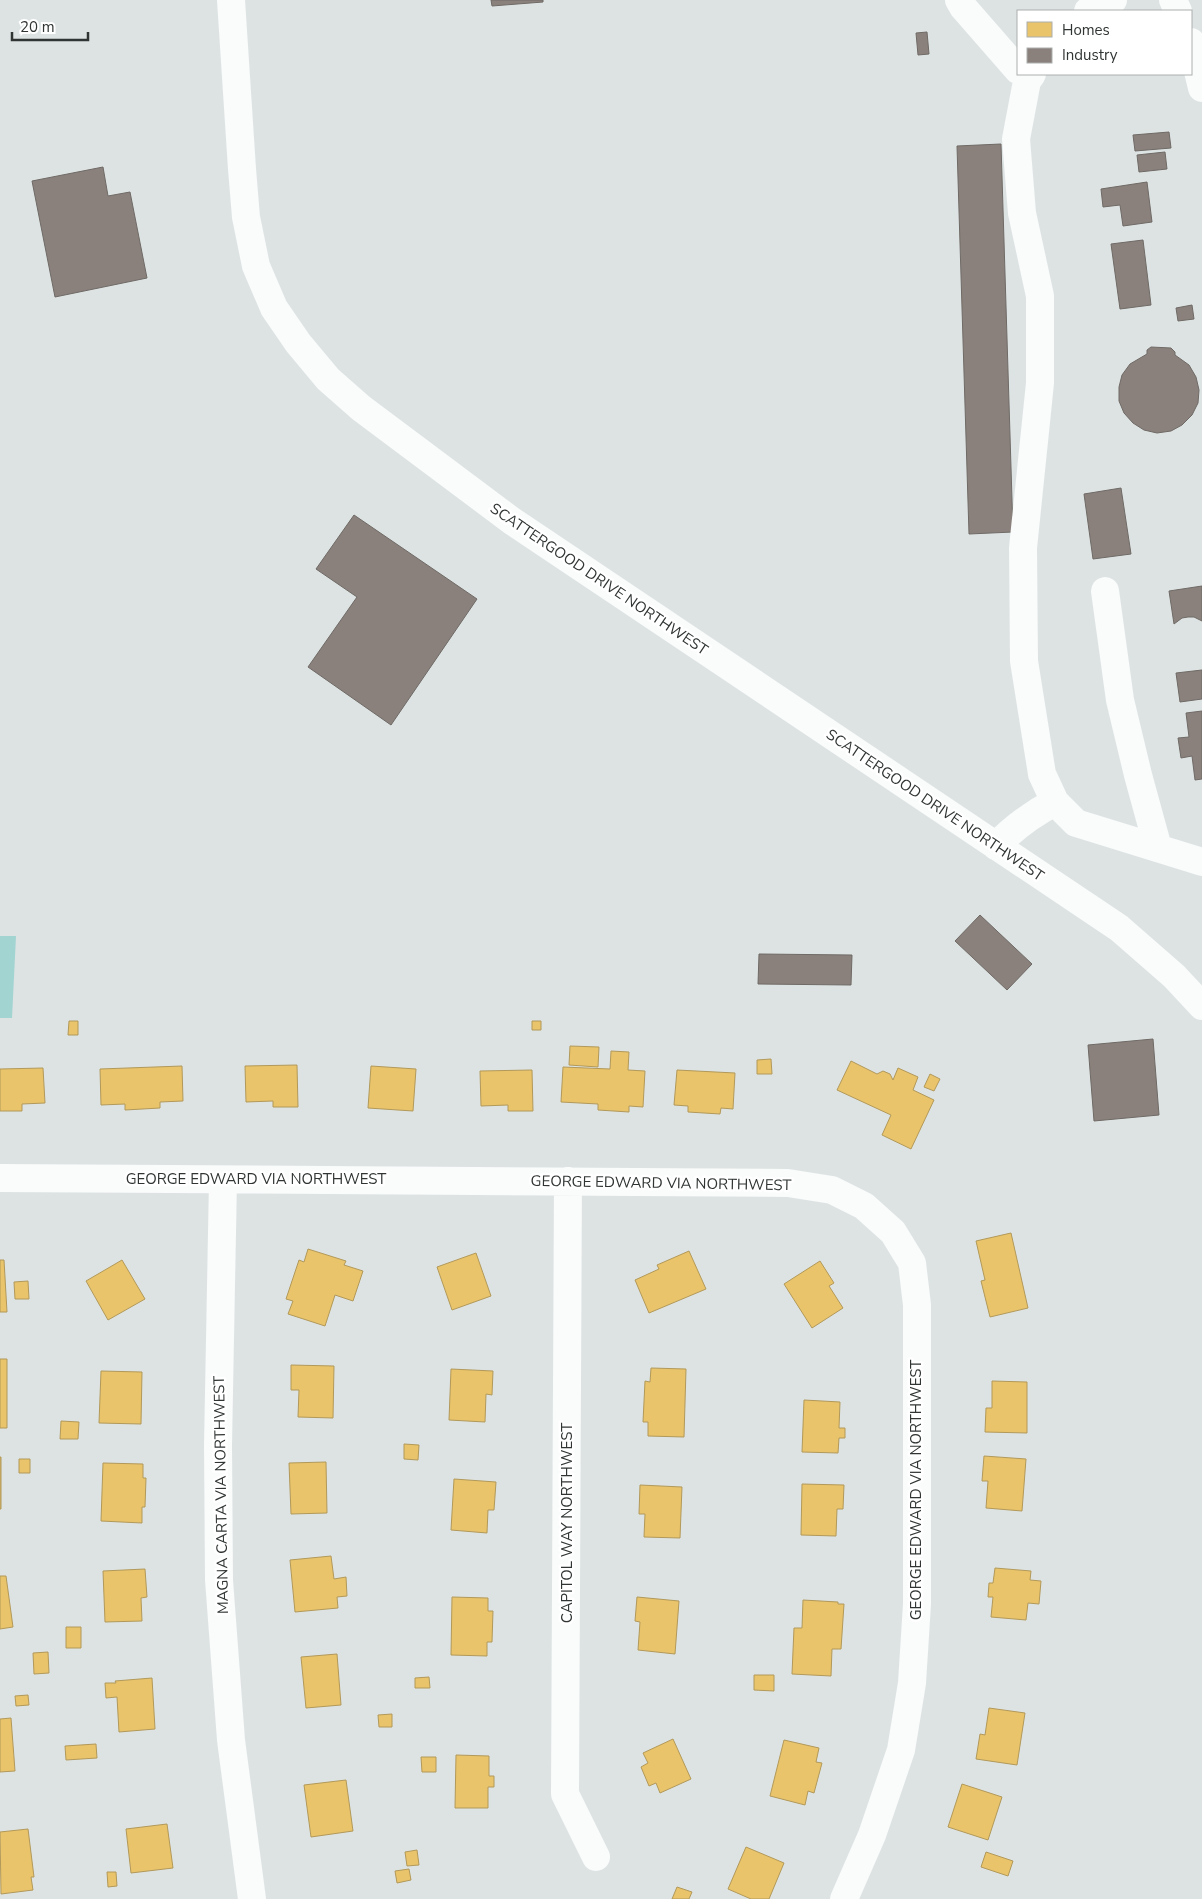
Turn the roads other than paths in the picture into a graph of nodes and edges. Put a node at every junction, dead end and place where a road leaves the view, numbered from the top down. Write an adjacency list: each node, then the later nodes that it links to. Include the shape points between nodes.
1 (231, 0): 11 (street, SCATTERGOOD DRIVE NORTHWEST, via 246,217 256,266 274,308 328,379 361,408 512,521)
2 (959, 0): 6 (street)
3 (1113, 0): 4 (street)
4 (1090, 10)
5 (1192, 46): 8 (street)
6 (1017, 67)
7 (1024, 75): 10 (street, via 1016,139 1022,213 1040,296 1040,383 1023,548 1024,661 1042,774)
8 (1202, 88)
9 (1105, 591): 12 (street, via 1120,700)
10 (1055, 802): 11 (street, via 1032,813); 12 (street, via 1076,823)
11 (996, 846): 14 (street, SCATTERGOOD DRIVE NORTHWEST, via 1119,928 1174,976)
12 (1158, 848): 13 (street)
13 (1202, 862)
14 (1202, 1006)
15 (0, 1178): 16 (street, GEORGE EDWARD VIA NORTHWEST)
16 (223, 1180): 17 (street, GEORGE EDWARD VIA NORTHWEST); 19 (street, MAGNA CARTA VIA NORTHWEST, via 219,1580 231,1740)
17 (568, 1181): 18 (street, CAPITOL WAY NORTHWEST, via 565,1794); 20 (street, GEORGE EDWARD VIA NORTHWEST, via 788,1183 832,1190 864,1206 893,1232 912,1263 917,1305 917,1604 912,1683 900,1750 872,1835)
18 (596, 1858)
19 (252, 1899)
20 (844, 1899)

